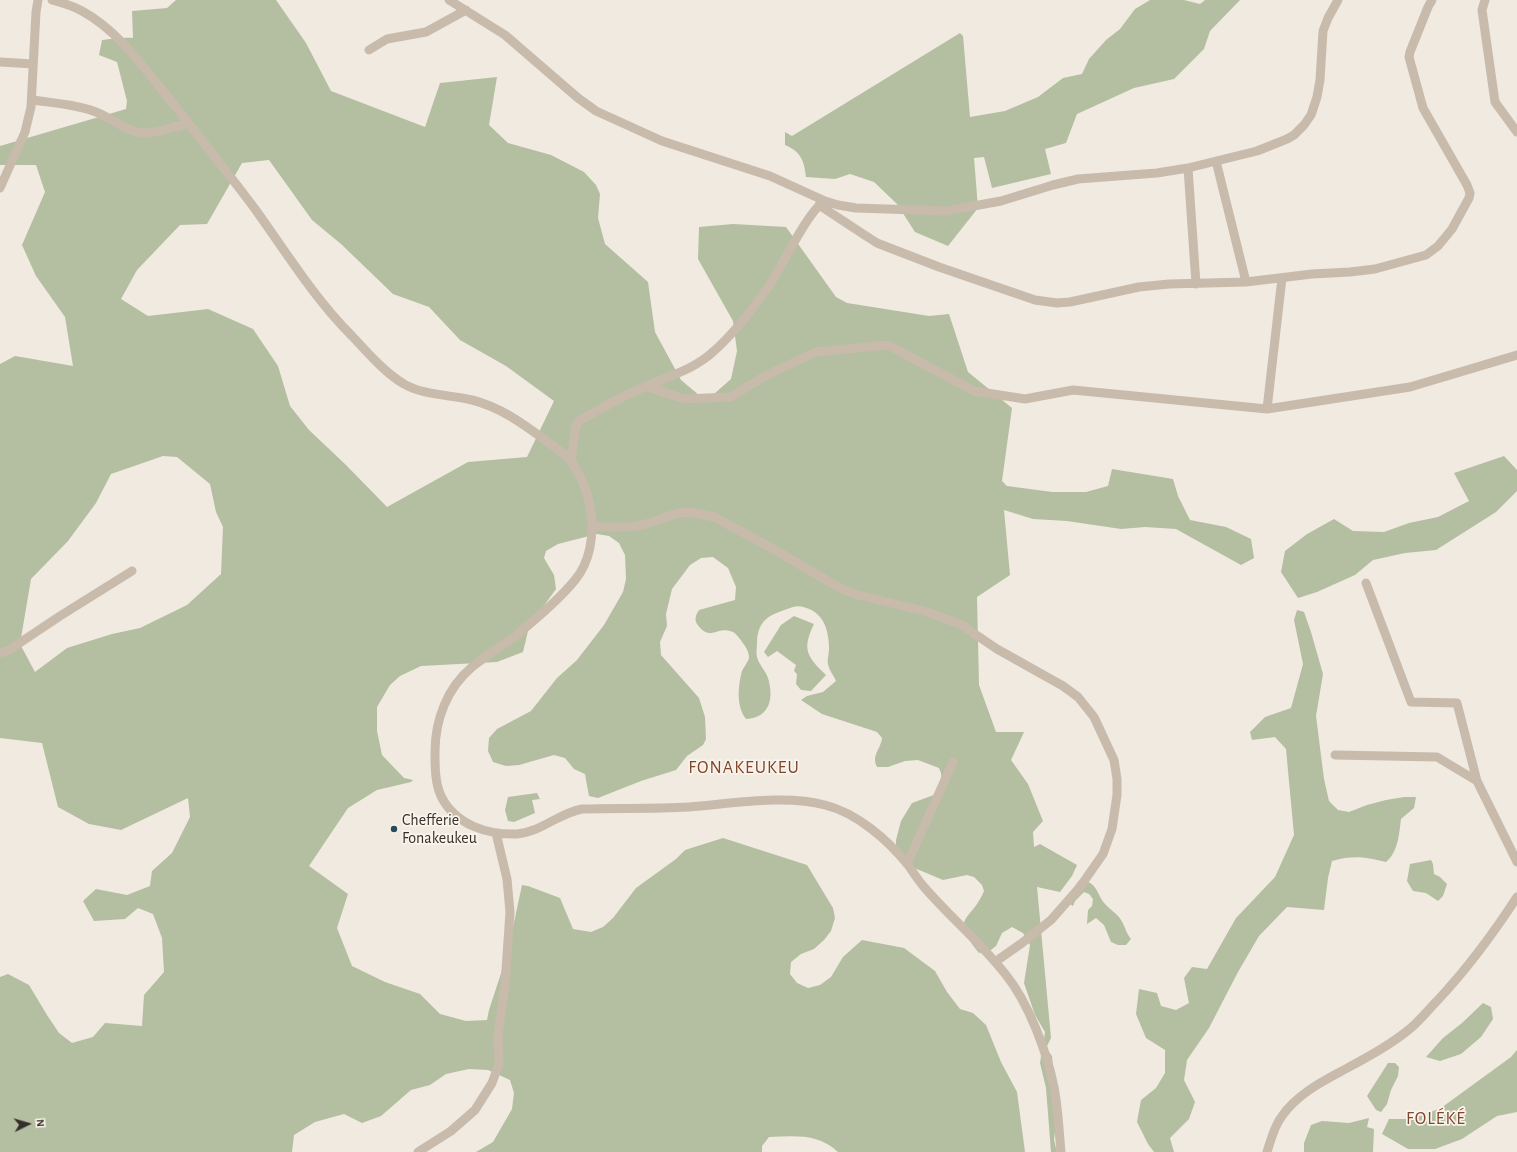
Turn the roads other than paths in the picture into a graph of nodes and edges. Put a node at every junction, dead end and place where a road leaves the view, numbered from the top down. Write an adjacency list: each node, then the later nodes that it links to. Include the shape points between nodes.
1 (38, 0): 10 (street)
2 (52, 0): 12 (street, via 85,12 110,31)
3 (449, 0): 7 (street)
4 (1338, 0): 14 (street, via 1324,25 1317,97 1311,115 1304,125 1287,139)
5 (1432, 0): 18 (street, via 1409,57 1423,108 1470,193 1465,208 1448,235 1426,255 1375,269)
6 (1485, 0): 13 (street, via 1482,10 1495,102)
7 (466, 10): 8 (street, via 426,32 387,39); 17 (street, via 516,44 596,111 662,141 770,176)
8 (369, 50)
9 (0, 62): 10 (street)
10 (34, 64): 11 (street)
11 (32, 100): 12 (street, via 96,112 130,130 143,133 162,132); 16 (street, via 25,132)
12 (189, 124): 24 (street, via 304,279 349,334 385,369 405,385 416,390 473,401 503,412 520,421)
13 (1517, 132)
14 (1216, 161): 15 (street); 19 (street)
15 (1188, 168): 17 (street, via 1078,179 1001,201 946,211 856,208); 20 (street)
16 (0, 188)
17 (822, 203): 20 (street, via 877,242 1034,300 1070,302 1139,287); 22 (street, via 801,231 768,287 736,328 713,352 700,362)
18 (1282, 278): 19 (street); 23 (street)
19 (1246, 282): 20 (street)
20 (1196, 284)
21 (1517, 355): 23 (street, via 1410,387)
22 (646, 386): 23 (street, via 684,399 730,397 763,377 816,352 888,345 974,391 1025,399 1073,390); 24 (street, via 605,405 579,421 576,425)
23 (1267, 409)
24 (571, 460): 25 (street, via 586,491)
25 (592, 527): 32 (street, via 588,556 577,578 556,601 458,680 439,718 435,748 440,793 448,808 465,823); 36 (street, via 629,527 690,512 714,517 854,594 924,611 960,624 1078,697 1094,717 1114,760 1117,795 1112,829 1102,854 1080,887 1051,920)
26 (132, 571): 28 (street, via 10,650)
27 (1366, 583): 31 (street, via 1411,702 1457,703)
28 (0, 653)
29 (1335, 756): 31 (street, via 1437,757)
30 (953, 762): 34 (street)
31 (1477, 781): 33 (street)
32 (496, 833): 34 (street, via 530,832 582,809 688,807 759,801 806,802 828,806 860,821); 37 (street, via 507,879 510,912 505,984 498,1035 499,1064 492,1083 475,1110 451,1132)
33 (1517, 862)
34 (907, 864): 36 (street, via 922,886)
35 (1517, 897): 39 (street, via 1488,940 1451,986 1413,1026 1370,1055 1329,1077 1295,1102 1282,1116)
36 (995, 962): 38 (street, via 1014,986 1029,1013 1040,1041 1054,1087)
37 (418, 1152)
38 (1061, 1152)
39 (1267, 1152)

